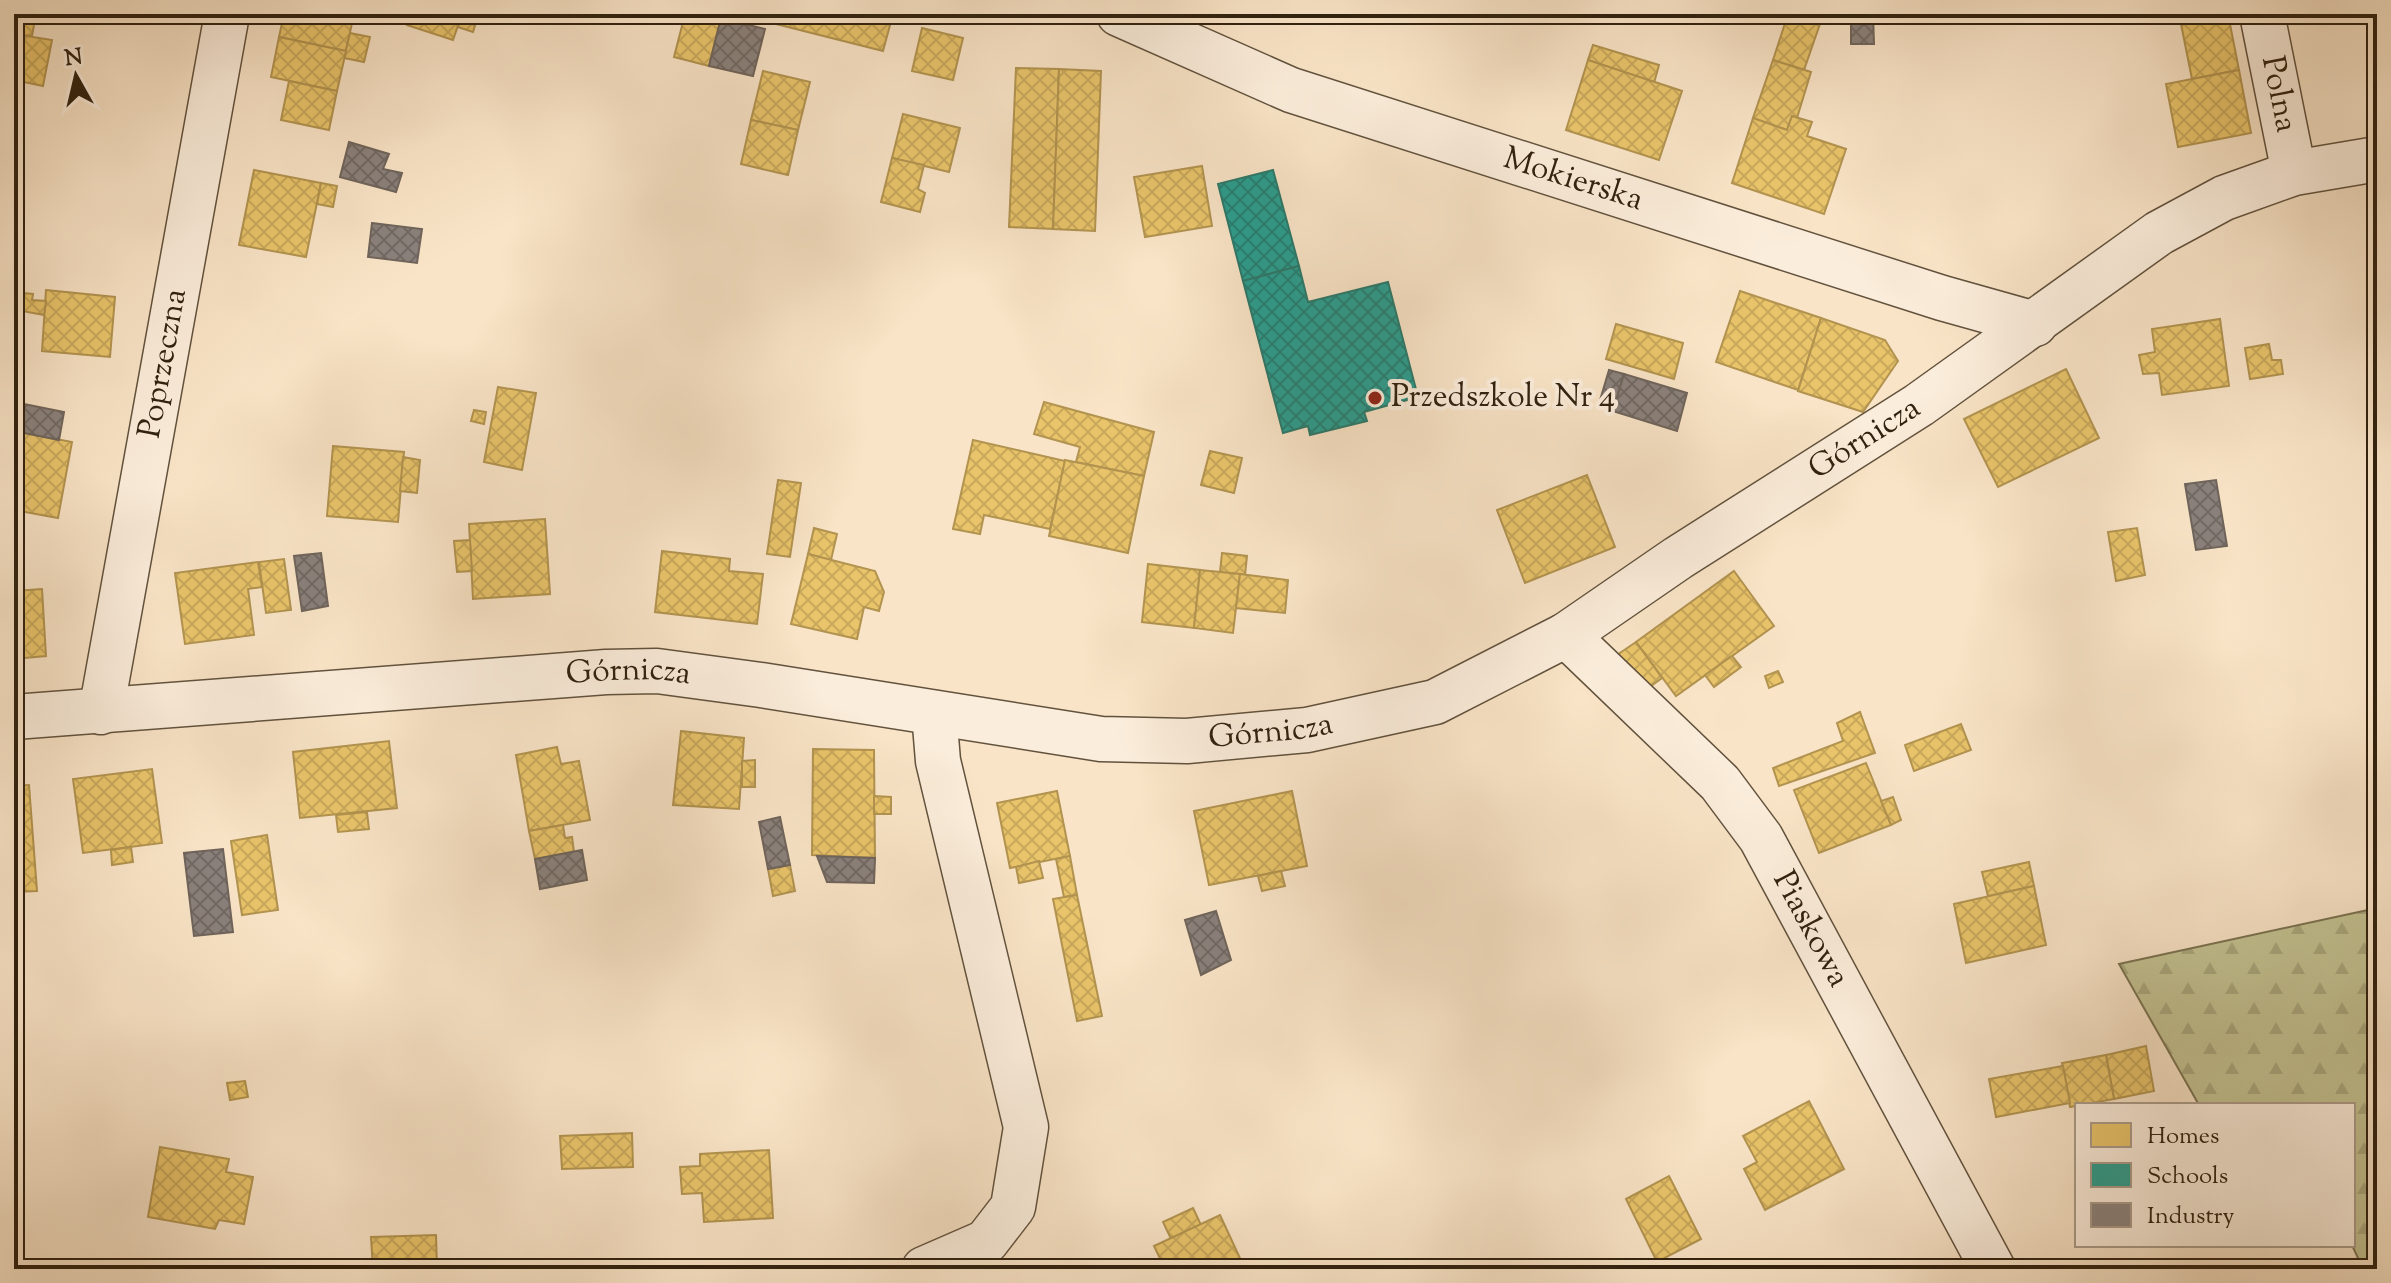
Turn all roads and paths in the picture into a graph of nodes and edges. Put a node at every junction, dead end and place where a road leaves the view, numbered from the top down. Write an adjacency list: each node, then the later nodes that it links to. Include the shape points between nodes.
1 (227, 14): 8 (street, Poprzeczna)
2 (1119, 14): 6 (street, Mokierska, via 1291,90)
3 (2262, 14): 5 (street, Polna)
4 (2377, 159): 5 (street, Górnicza)
5 (2294, 173): 6 (street, Górnicza, via 2224,198 2159,233)
6 (2035, 324): 7 (street, Górnicza)
7 (1566, 635): 9 (street, Górnicza, via 1435,702 1307,730 1187,741 1101,739); 12 (street, Piaskowa, via 1720,783 1761,838)
8 (101, 712): 9 (street, Górnicza, via 657,671); 10 (street, Górnicza)
9 (934, 713): 11 (street, via 938,761 1026,1127 1013,1207 986,1242)
10 (14, 717)
11 (924, 1269)
12 (1993, 1269)

